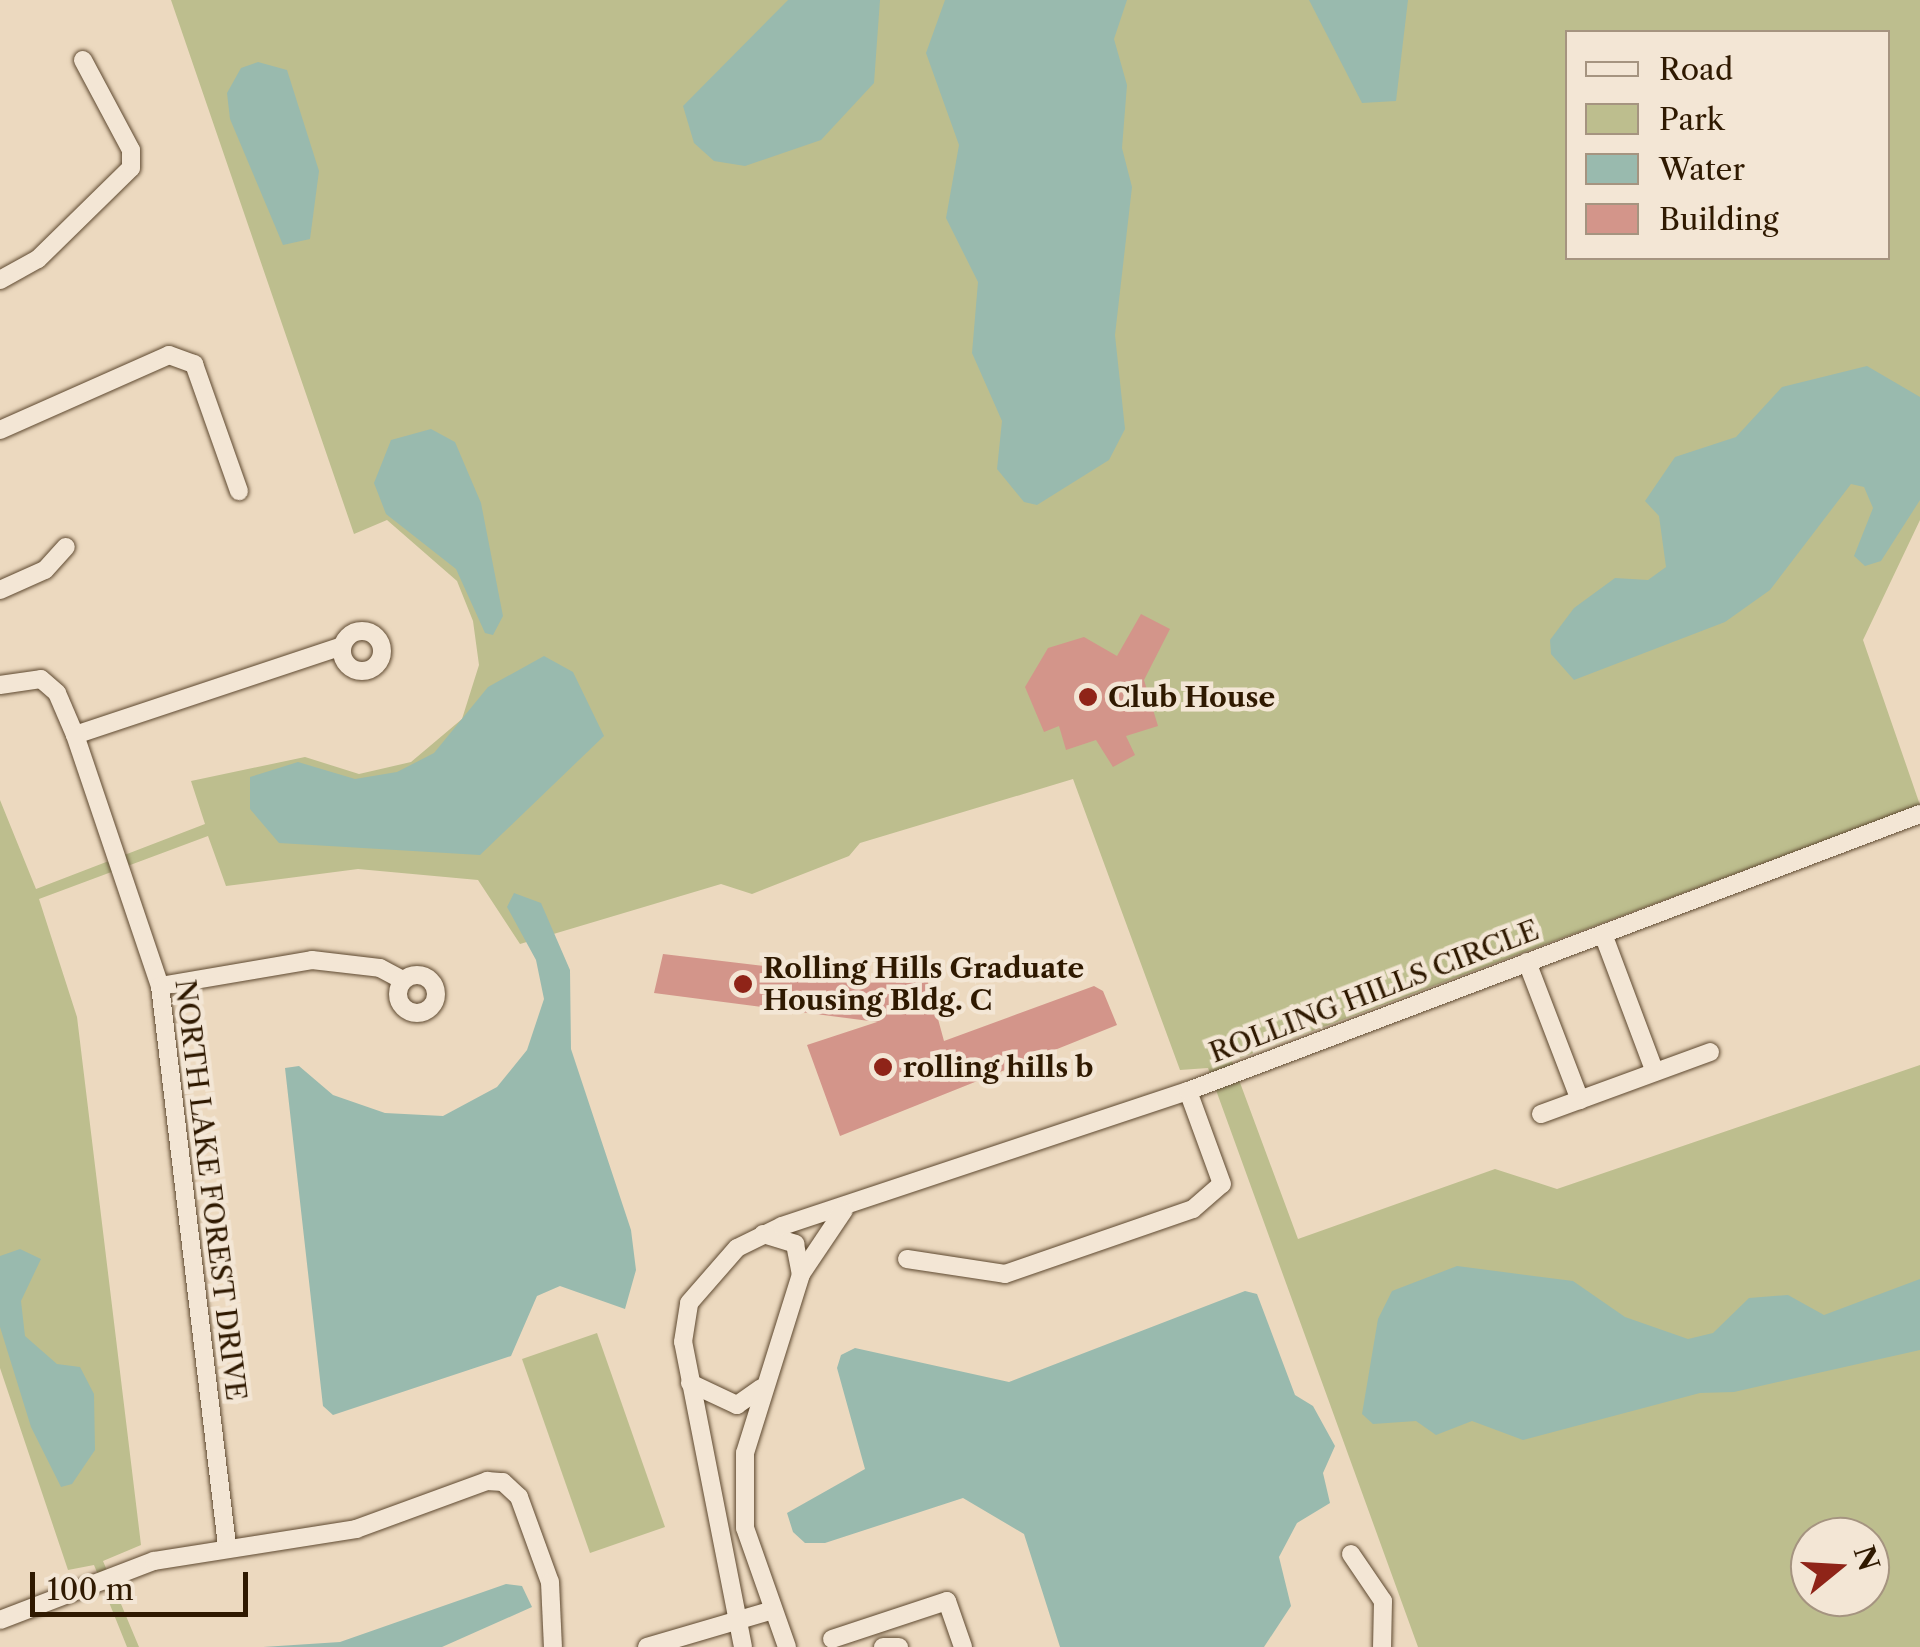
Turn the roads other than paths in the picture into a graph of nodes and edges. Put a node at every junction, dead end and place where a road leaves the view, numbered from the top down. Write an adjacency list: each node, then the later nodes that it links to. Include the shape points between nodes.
1 (83, 60): 2 (street, via 130,150 131,168 38,259)
2 (0, 280)
3 (0, 430): 4 (street, via 169,354 194,364)
4 (239, 491)
5 (66, 547): 6 (street, via 45,570)
6 (0, 590)
7 (342, 646): 9 (street)
8 (0, 685): 9 (street, NORTH LAKE FOREST DRIVE, via 41,679 58,692)
9 (74, 735): 14 (street, NORTH LAKE FOREST DRIVE)
10 (1920, 814): 11 (street, ROLLING HILLS CIRCLE)
11 (1603, 934): 12 (street, ROLLING HILLS CIRCLE); 16 (street)
12 (1528, 962): 17 (street, ROLLING HILLS CIRCLE); 18 (street)
13 (403, 980): 14 (street, via 380,968 312,960)
14 (160, 986): 26 (street, NORTH LAKE FOREST DRIVE)
15 (1710, 1052): 16 (street)
16 (1655, 1072): 18 (street)
17 (1188, 1091): 20 (street, ROLLING HILLS CIRCLE); 22 (street, via 1222,1184 1193,1209 1004,1274)
18 (1580, 1100): 19 (street)
19 (1541, 1114)
20 (844, 1210): 21 (street, ROLLING HILLS CIRCLE); 23 (street)
21 (763, 1234): 23 (street, via 794,1244); 24 (street, via 737,1248 689,1303 683,1342)
22 (907, 1259)
23 (801, 1274): 25 (street)
24 (690, 1382): 25 (street, via 737,1405); 29 (street, via 720,1510)
25 (763, 1386): 28 (street, via 742,1494 754,1564)
26 (227, 1545): 30 (street, via 154,1562); 34 (street, via 356,1529 504,1482 519,1497 550,1582)
27 (1351, 1554): 40 (street, via 1383,1601)
28 (774, 1610): 29 (street); 37 (street)
29 (734, 1619): 32 (street); 36 (street)
30 (0, 1620)
31 (832, 1639): 33 (street, via 947,1601)
32 (677, 1641): 35 (street)
33 (957, 1645)
34 (553, 1647)
35 (646, 1647)
36 (742, 1647)
37 (787, 1647)
38 (883, 1647): 39 (street)
39 (899, 1647)
40 (1382, 1647)

